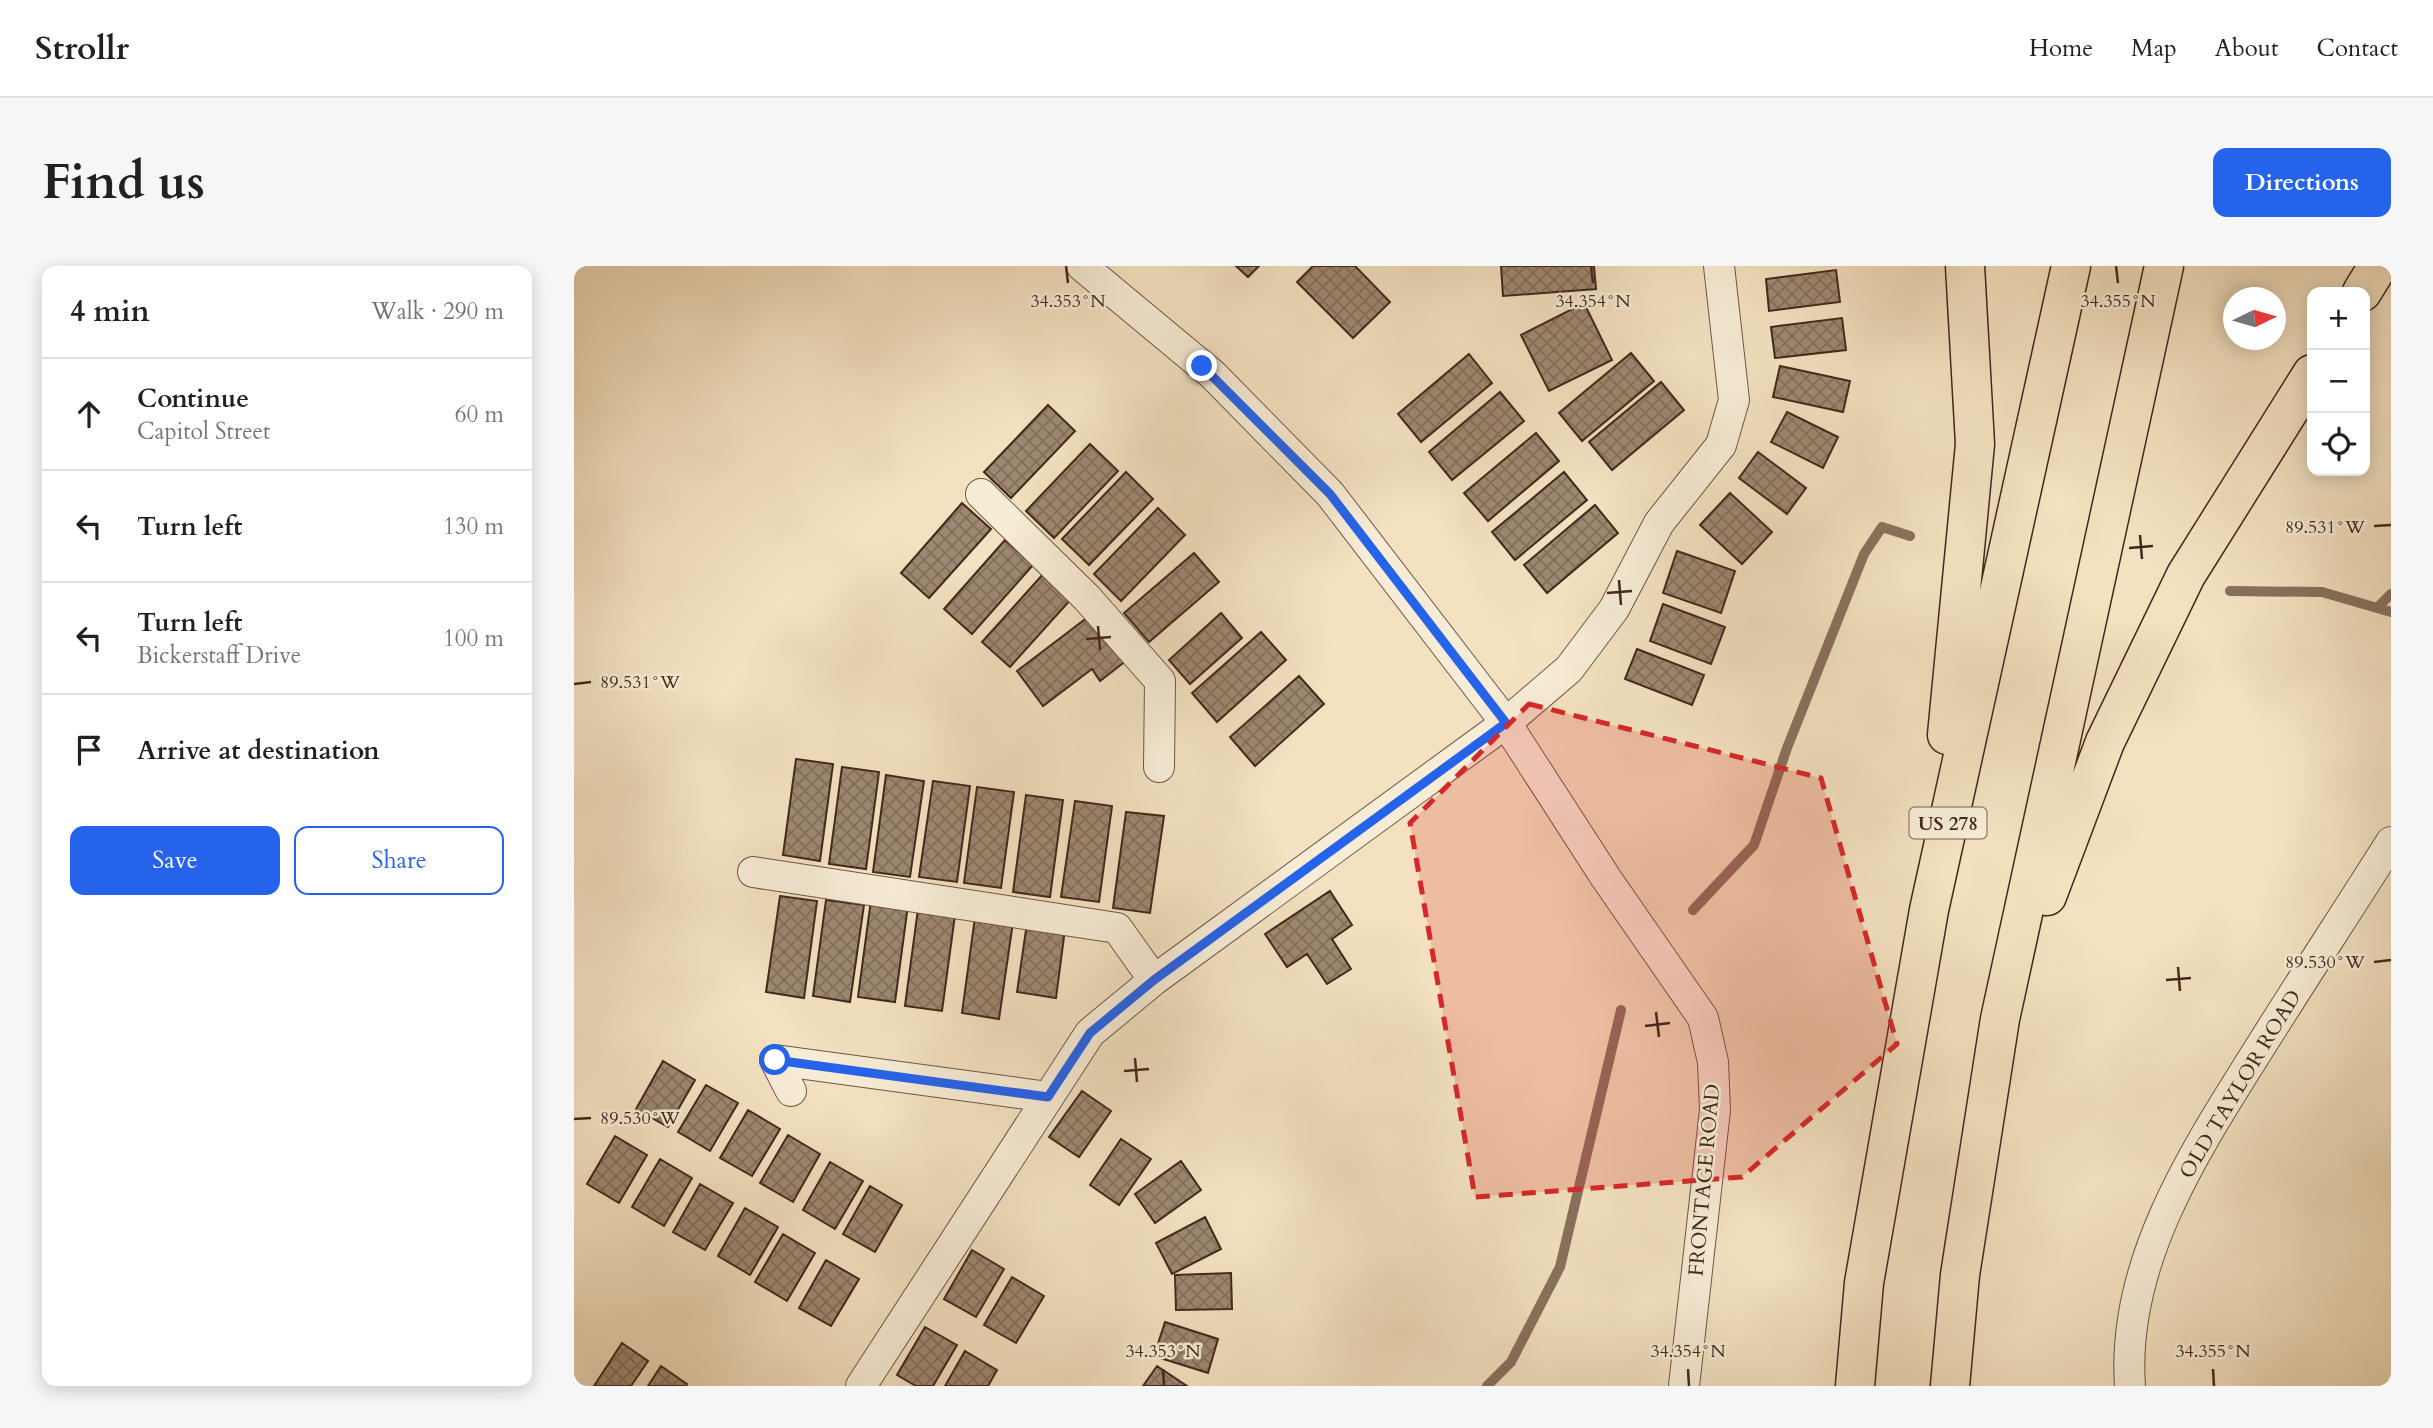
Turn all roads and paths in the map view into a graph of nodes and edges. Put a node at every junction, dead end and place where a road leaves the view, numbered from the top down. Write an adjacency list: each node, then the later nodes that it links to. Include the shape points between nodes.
1 (1082, 266): 10 (street, FRONTAGE ROAD, via 1212,374 1330,494)
2 (1718, 266): 10 (street, via 1734,400 1721,445 1659,523 1614,609 1569,669)
3 (1965, 266): 14 (highway, via 1975,444)
4 (2071, 266): 14 (highway, US 278)
5 (2164, 266): 16 (highway)
6 (2378, 266): 7 (highway)
7 (2365, 287)
8 (2307, 382): 16 (highway, via 2186,575 2105,741)
9 (981, 494): 11 (street, via 1087,598 1160,681)
10 (1506, 723): 15 (street); 21 (street, FRONTAGE ROAD, via 1703,1018 1713,1062 1715,1110)
11 (1159, 767)
12 (2391, 842): 19 (street, OLD TAYLOR ROAD, via 2194,1153 2152,1243 2134,1322)
13 (753, 872): 15 (street, via 1117,928)
14 (1929, 910): 22 (highway, US 278, via 1864,1283)
15 (1154, 980): 18 (street, via 1090,1033)
16 (2000, 1019): 23 (highway, via 1960,1275)
17 (791, 1091): 18 (street, via 775,1060)
18 (1048, 1097): 20 (street)
19 (2137, 1384)
20 (861, 1386)
21 (1684, 1386)
22 (1855, 1386)
23 (1950, 1386)

